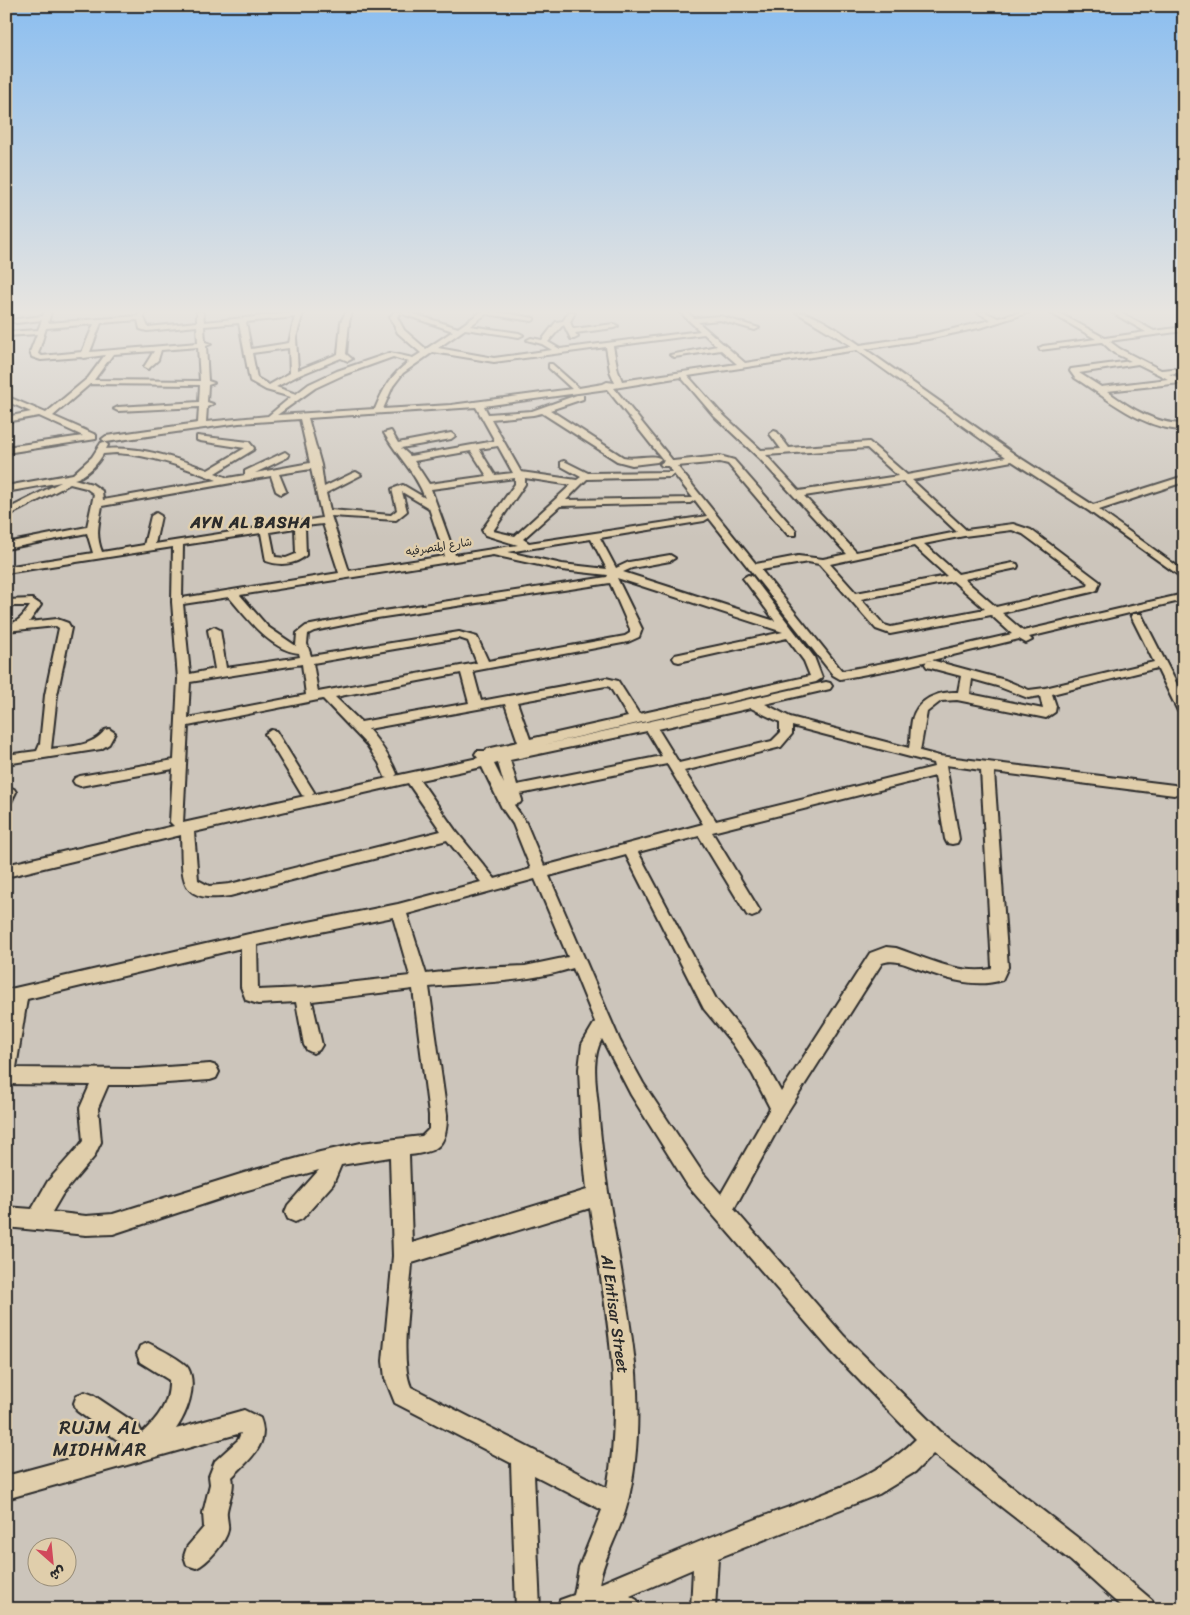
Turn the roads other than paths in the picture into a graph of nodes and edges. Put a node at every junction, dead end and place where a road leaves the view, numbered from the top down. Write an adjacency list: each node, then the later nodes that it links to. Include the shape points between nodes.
1 (81, 387): 23 (street)
2 (207, 387): 18 (street)
3 (313, 387): 16 (street)
4 (388, 387): 21 (street)
5 (593, 387): 14 (street)
6 (599, 387): 19 (street)
7 (605, 387): 22 (street)
8 (609, 387): 45 (street)
9 (694, 387): 41 (street)
10 (917, 387): 43 (street)
11 (1096, 387): 15 (street)
12 (1126, 387): 15 (street)
13 (269, 388): 16 (street)
14 (576, 389): 21 (street, via 468,404)
15 (1100, 390): 29 (street, via 1155,424)
16 (299, 397): 24 (street)
17 (6, 398): 23 (street)
18 (206, 404): 20 (street); 28 (street)
19 (479, 405): 21 (street); 26 (street)
20 (118, 409)
21 (379, 410): 24 (street); 25 (street)
22 (544, 410): 26 (street); 45 (street, via 620,459)
23 (45, 414): 27 (street); 33 (street)
24 (272, 415): 28 (street)
25 (303, 416): 28 (street); 47 (street)
26 (486, 418): 35 (street)
27 (6, 420)
28 (206, 422): 33 (street)
29 (1184, 427)
30 (388, 433): 36 (street)
31 (774, 434): 40 (street)
32 (451, 436): 36 (street)
33 (97, 437): 38 (street); 39 (street, via 96,447)
34 (200, 438): 49 (street, via 246,444 250,448)
35 (501, 442): 37 (street); 52 (street)
36 (396, 446): 44 (street)
37 (473, 447): 44 (street); 56 (street)
38 (6, 451)
39 (100, 451): 49 (street, via 127,450); 54 (street, via 96,460)
40 (787, 451): 41 (street); 55 (street, via 870,445)
41 (758, 453): 64 (street)
42 (285, 455): 58 (street)
43 (1014, 458): 55 (street); 69 (street)
44 (408, 459): 60 (street)
45 (663, 462): 50 (street); 77 (street, via 720,458 731,462); 92 (street)
46 (564, 464): 53 (street)
47 (316, 466): 48 (street); 63 (street)
48 (274, 472): 58 (street); 62 (street)
49 (209, 473): 58 (street)
50 (670, 474): 53 (street); 65 (street)
51 (356, 475): 63 (street)
52 (520, 475): 56 (street); 59 (street); 80 (street, via 520,484 487,530)
53 (586, 476): 59 (street)
54 (73, 478): 61 (street); 67 (street, via 99,493); 70 (street)
55 (905, 478): 64 (street); 78 (street)
56 (493, 479): 60 (street)
57 (1184, 479): 69 (street)
58 (231, 480): 67 (street)
59 (578, 483): 66 (street)
60 (426, 487): 68 (street)
61 (6, 489)
62 (281, 491)
63 (322, 491): 72 (street)
64 (797, 494): 87 (street)
65 (690, 500): 66 (street); 73 (street)
66 (556, 503): 80 (street)
67 (99, 504): 75 (street)
68 (431, 506): 72 (street, via 403,488 398,489 402,511 393,518); 88 (street)
69 (1092, 509): 94 (street)
70 (6, 514)
71 (156, 516): 84 (street)
72 (326, 516): 74 (street); 95 (street)
73 (704, 518): 79 (street, شارع المتصرفيه); 108 (street)
74 (300, 524): 76 (street); 76 (street, via 302,555 285,560 270,559)
75 (90, 529): 83 (street); 86 (street)
76 (265, 530): 81 (street)
77 (792, 533)
78 (964, 533): 82 (street); 104 (street, via 1008,527 1023,530 1095,582 1088,590)
79 (594, 536): 80 (street, شارع المتصرفيه); 96 (street)
80 (521, 542): 85 (street, شارع المتصرفيه)
81 (178, 543): 84 (street); 101 (street)
82 (918, 544): 87 (street); 97 (street)
83 (6, 546)
84 (149, 547): 86 (street)
85 (488, 551): 88 (street, شارع المتصرفيه); 96 (street)
86 (98, 554): 93 (street)
87 (854, 556): 90 (street)
88 (451, 558): 95 (street, شارع المتصرفيه)
89 (670, 558): 96 (street, via 629,565)
90 (823, 562): 92 (street, via 811,558); 99 (street)
91 (1013, 566): 97 (street)
92 (753, 568): 119 (street)
93 (6, 570)
94 (1184, 574)
95 (345, 575): 98 (street, شارع المتصرفيه)
96 (613, 577): 108 (street); 111 (street, via 324,624 303,633 301,644); 115 (street, via 637,632 633,637)
97 (956, 577): 99 (street); 104 (street)
98 (232, 593): 101 (street, شارع المتصرفيه); 111 (street, via 272,635)
99 (855, 597): 104 (street, via 880,627 890,631)
100 (1184, 597): 110 (street)
101 (177, 602): 120 (street)
102 (6, 604): 106 (street, via 32,602 36,605 27,618)
103 (1184, 604): 105 (street)
104 (994, 612): 110 (street)
105 (1137, 616): 110 (street); 114 (street)
106 (12, 627): 109 (street); 138 (street, via 57,622 65,628)
107 (214, 630): 117 (street)
108 (788, 631): 112 (street); 121 (street, via 810,660)
109 (6, 634)
110 (1024, 638): 113 (street); 119 (street)
111 (305, 655): 115 (street, via 459,636 473,639); 117 (street); 123 (street)
112 (679, 658)
113 (931, 664): 118 (street); 119 (street)
114 (1159, 664): 122 (street); 128 (street)
115 (484, 666): 116 (street)
116 (466, 669): 123 (street); 127 (street)
117 (221, 672): 120 (street)
118 (967, 674): 122 (street, via 1028,694); 124 (street)
119 (839, 677): 121 (street, via 822,671)
120 (184, 679): 131 (street)
121 (819, 680): 126 (street); 129 (street)
122 (1045, 692): 124 (street, via 1050,706 1050,712 1046,714)
123 (320, 696): 131 (street); 133 (street)
124 (963, 696): 137 (street, via 945,695 928,703 918,718 919,736)
125 (510, 700): 127 (street); 129 (street, via 611,683); 136 (street)
126 (754, 704): 130 (street); 132 (street)
127 (476, 705): 133 (street)
128 (1184, 711)
129 (636, 720): 136 (street)
130 (786, 720): 137 (street); 143 (street, via 786,734 776,744)
131 (183, 723): 142 (street)
132 (651, 727): 139 (street); 143 (street)
133 (358, 728): 146 (street, via 382,756)
134 (109, 733): 138 (street, via 96,746)
135 (271, 734): 151 (street)
136 (525, 744): 139 (street)
137 (913, 752): 144 (street)
138 (42, 754): 141 (street)
139 (502, 754): 140 (street); 150 (street)
140 (484, 757): 146 (street); 147 (street); 152 (street)
141 (6, 760)
142 (180, 763): 148 (street); 153 (street)
143 (673, 763): 150 (street); 154 (street)
144 (939, 765): 145 (street); 154 (street, via 902,781); 156 (street)
145 (987, 765): 149 (street); 174 (street, via 1000,967 996,975 967,977 896,955 876,958)
146 (390, 774): 151 (street)
147 (411, 777): 153 (street); 155 (street)
148 (80, 781)
149 (1174, 790)
150 (512, 791): 152 (street)
151 (307, 792): 153 (street)
152 (519, 823): 160 (street)
153 (182, 825): 155 (street, via 191,882 204,892 230,890); 158 (street); 159 (street)
154 (707, 829): 157 (street); 163 (street)
155 (450, 834): 161 (street)
156 (952, 839)
157 (630, 850): 160 (street); 174 (street, via 710,1004 739,1039)
158 (6, 862)
159 (6, 871)
160 (540, 872): 161 (street); 165 (street)
161 (493, 886): 162 (street)
162 (398, 910): 164 (street); 166 (street)
163 (752, 911)
164 (249, 940): 167 (street); 168 (street, via 249,987 252,995)
165 (578, 960): 166 (street, via 525,973); 169 (street)
166 (420, 982): 168 (street); 175 (street, via 440,1124 438,1132 427,1144)
167 (13, 995): 172 (street)
168 (303, 995): 170 (street)
169 (603, 1024): 177 (street, Al Entisar Street, via 595,1034 588,1060 591,1156); 178 (street, via 637,1089 676,1150)
170 (313, 1045)
171 (210, 1072): 173 (street)
172 (6, 1076): 173 (street)
173 (103, 1076): 181 (street, via 89,1108 92,1142 55,1188)
174 (780, 1108): 178 (street)
175 (399, 1148): 176 (street); 182 (street)
176 (335, 1158): 179 (street, via 326,1177); 181 (street, via 235,1185 113,1224 80,1226)
177 (596, 1197): 182 (street); 189 (street, Al Entisar Street, via 614,1291 625,1386 624,1460)
178 (722, 1211): 185 (street, via 837,1343)
179 (295, 1212)
180 (6, 1217): 181 (street)
181 (37, 1219)
182 (403, 1256): 187 (street, via 394,1361 403,1395)
183 (148, 1354): 186 (street, via 180,1374 182,1390 168,1421 158,1435)
184 (85, 1403): 186 (street, via 130,1433)
185 (932, 1439): 190 (street, via 907,1464 871,1486); 196 (street, via 1080,1553)
186 (139, 1451): 188 (street); 191 (street, via 244,1421 252,1426 252,1438 246,1448 223,1469 220,1476 222,1490 215,1512 216,1531)
187 (522, 1457): 189 (street); 193 (street)
188 (6, 1488)
189 (615, 1504): 192 (street, Al Entisar Street, via 587,1579)
190 (706, 1550): 192 (street); 195 (street)
191 (196, 1556)
192 (586, 1602): 194 (street)
193 (528, 1609)
194 (628, 1609)
195 (703, 1609)
196 (1143, 1609)

